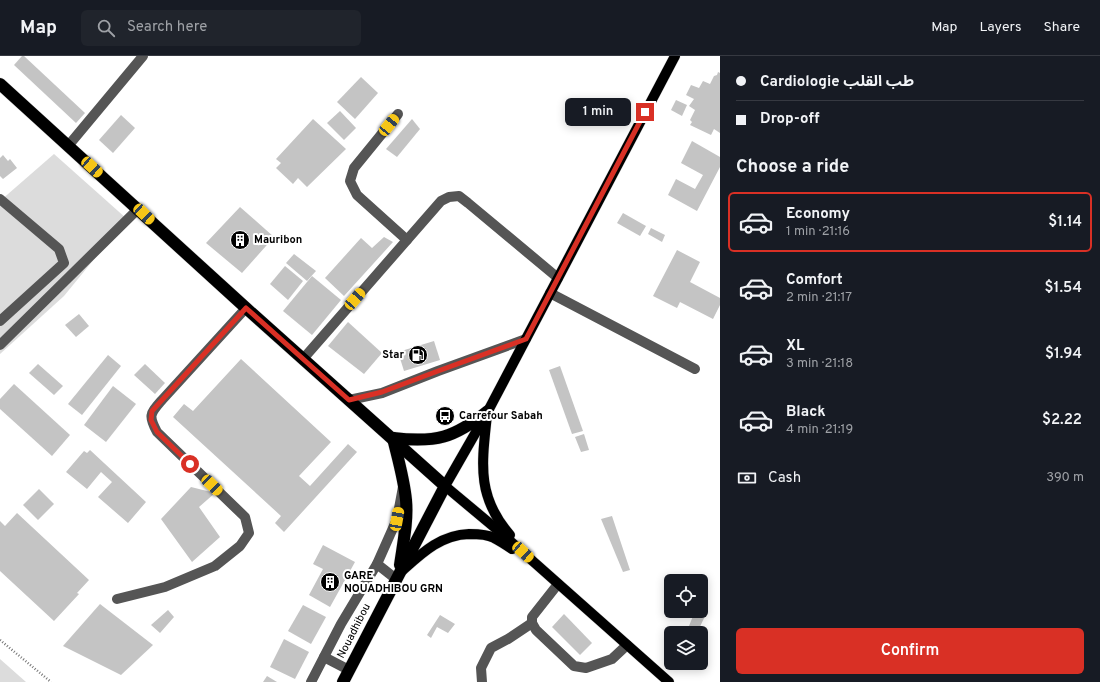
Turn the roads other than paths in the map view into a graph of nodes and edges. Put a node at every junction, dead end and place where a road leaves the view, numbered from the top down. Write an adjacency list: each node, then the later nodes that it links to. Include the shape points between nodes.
1 (143, 56): 5 (street)
2 (675, 56): 9 (main road)
3 (0, 84): 5 (highway)
4 (398, 114): 8 (street, via 354,168 350,181 357,195)
5 (68, 146): 7 (highway)
6 (0, 199): 12 (street, via 58,249 64,263)
7 (138, 209): 11 (highway); 14 (street)
8 (407, 240): 9 (street, via 441,201 459,196); 15 (street)
9 (558, 278): 10 (main road)
10 (550, 293): 13 (main road); 16 (street)
11 (246, 308): 15 (highway); 26 (street, via 152,411 151,420 157,432 245,517 249,532 240,546 215,566 165,587)
12 (0, 321)
13 (526, 339): 17 (street, via 382,392); 18 (main road)
14 (0, 345)
15 (303, 358): 17 (highway)
16 (696, 369)
17 (349, 400): 19 (highway)
18 (488, 411): 19 (highway, via 471,425 437,439 415,441); 21 (main road); 22 (main road, via 482,473 488,499 505,529)
19 (393, 438): 20 (highway); 21 (highway)
20 (404, 481): 23 (street, via 397,519); 24 (highway, via 405,526)
21 (446, 486): 22 (main road); 24 (highway, Nouadhibou)
22 (534, 563): 24 (main road, via 492,537 466,534 438,542 425,550); 25 (main road)
23 (377, 564): 24 (street); 29 (street)
24 (398, 576): 30 (highway, Nouadhibou)
25 (558, 584): 27 (street, via 532,617); 28 (main road)
26 (117, 599)
27 (532, 623): 28 (street, via 536,630 574,666 586,668 612,659); 33 (street, via 491,648 481,668)
28 (627, 645): 34 (main road)
29 (324, 658): 30 (street); 31 (street)
30 (349, 670): 32 (highway, Nouadhibou)
31 (311, 682)
32 (343, 682)
33 (482, 682)
34 (669, 682)

